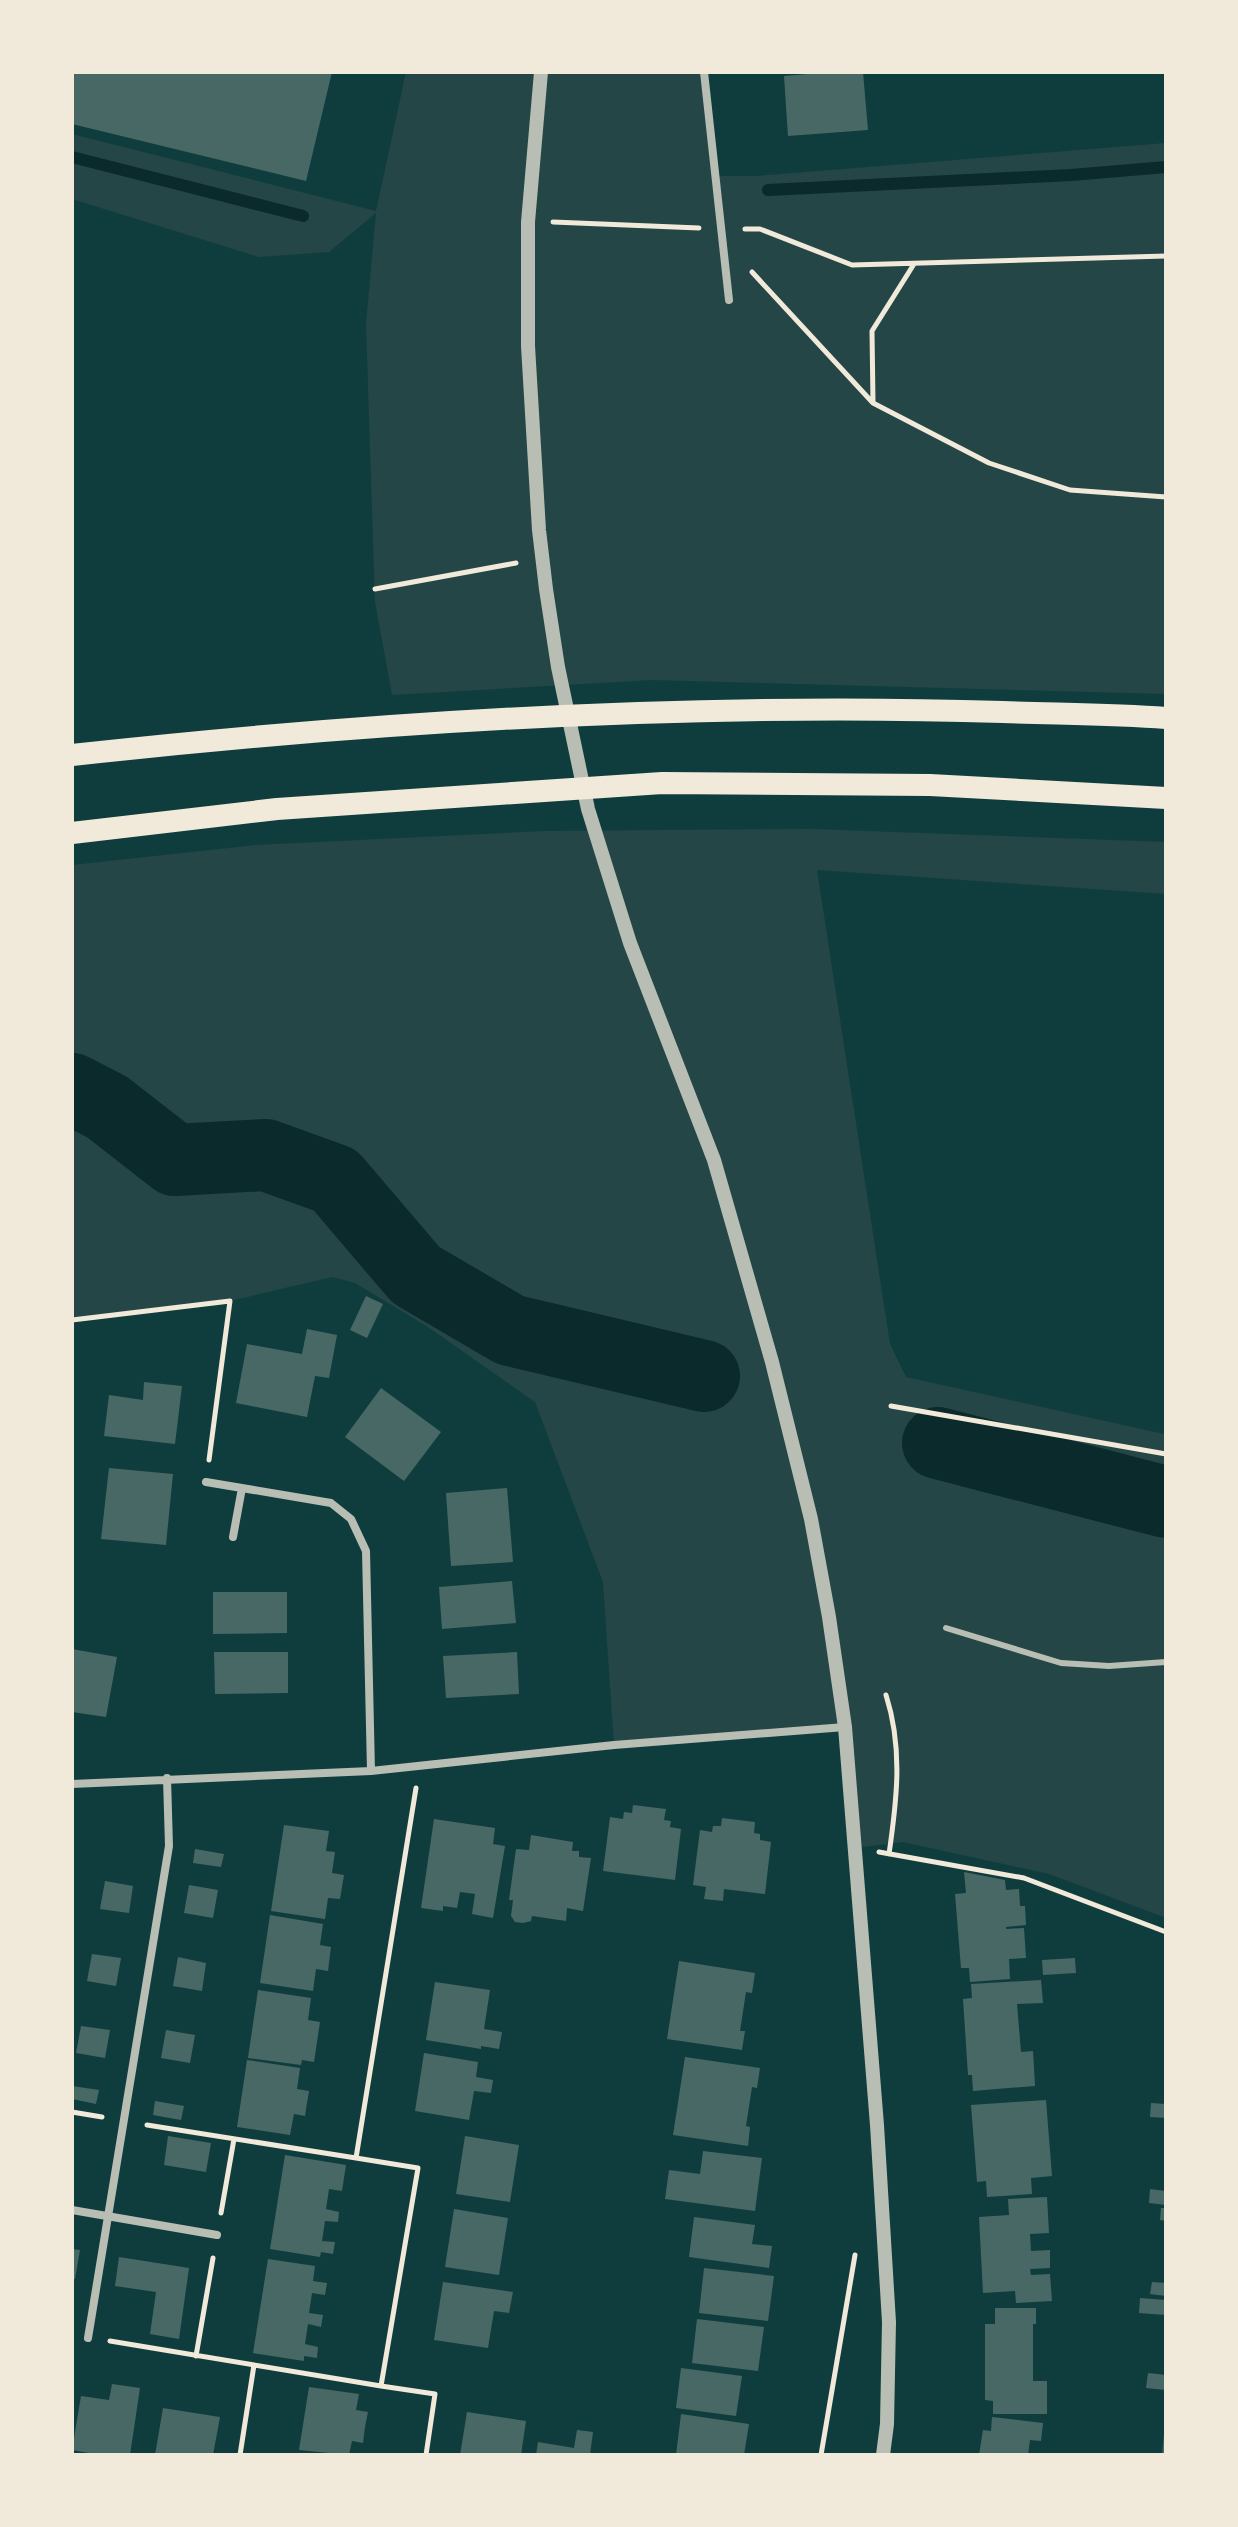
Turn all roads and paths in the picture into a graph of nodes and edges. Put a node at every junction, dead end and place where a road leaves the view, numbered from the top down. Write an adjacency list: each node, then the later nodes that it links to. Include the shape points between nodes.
1 (541, 72): 26 (street, via 528,222 528,346 539,530 558,667 588,809 630,943 714,1160 772,1362 811,1519)
2 (704, 72): 4 (street)
3 (574, 221): 4 (path)
4 (721, 229): 5 (street); 7 (path, via 760,229 852,265)
5 (722, 239): 8 (street); 9 (path)
6 (1166, 256): 7 (path)
7 (914, 263): 9 (path, via 872,331)
8 (729, 300)
9 (873, 403): 10 (path, via 989,463 1070,490)
10 (1166, 497)
11 (509, 565): 12 (path)
12 (375, 589)
13 (1166, 718): 14 (highway, via 892,708 658,711 249,736)
14 (72, 755)
15 (1166, 798): 16 (highway, via 930,785 662,783 277,809)
16 (72, 833)
17 (72, 1320): 20 (path, via 230,1301)
18 (891, 1406): 19 (path)
19 (1166, 1454)
20 (206, 1482): 21 (street)
21 (242, 1488): 22 (street); 28 (street, via 331,1503 351,1519 366,1551)
22 (233, 1537)
23 (946, 1628): 24 (lane, via 1061,1663)
24 (1166, 1662)
25 (886, 1695): 31 (path, via 899,1785 889,1854 1024,1878)
26 (845, 1727): 27 (street); 44 (street, via 889,2322)
27 (419, 1767): 28 (street); 33 (path)
28 (371, 1771): 29 (street)
29 (167, 1778): 30 (street); 32 (street, via 169,1846)
30 (72, 1784)
31 (1166, 1932)
32 (124, 2121): 33 (path); 35 (street)
33 (356, 2158): 40 (path, via 418,2168)
34 (72, 2210): 35 (street)
35 (109, 2217): 36 (street); 38 (street)
36 (217, 2235)
37 (856, 2251): 43 (path)
38 (88, 2338): 39 (path)
39 (254, 2365): 40 (path); 41 (path)
40 (381, 2386): 42 (path, via 435,2394)
41 (240, 2455)
42 (426, 2455)
43 (821, 2455)
44 (883, 2455)

